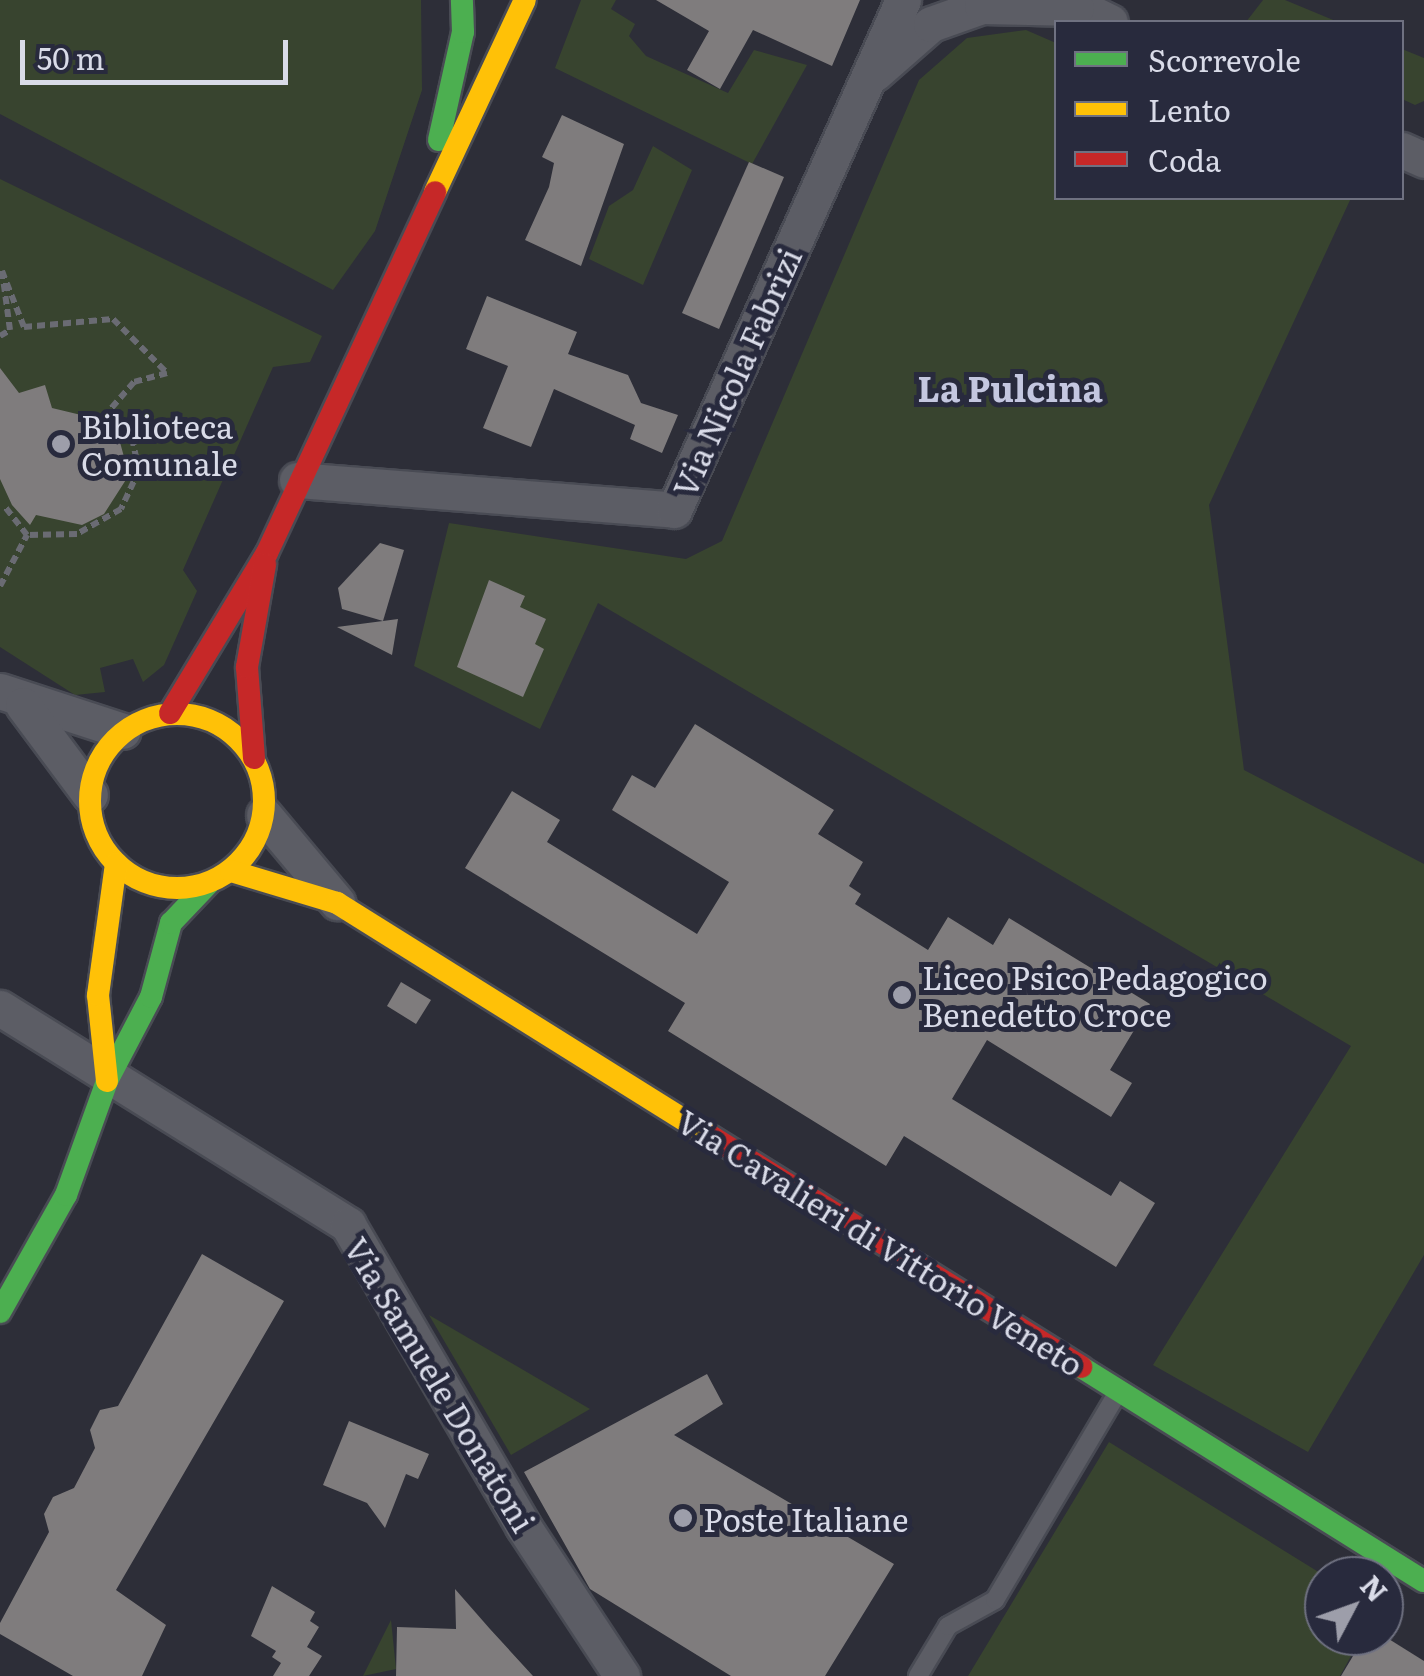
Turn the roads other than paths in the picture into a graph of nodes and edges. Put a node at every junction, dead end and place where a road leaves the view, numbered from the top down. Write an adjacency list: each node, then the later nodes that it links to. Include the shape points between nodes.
1 (462, 0): 7 (street, via 463,32)
2 (525, 0): 7 (street)
3 (903, 0): 6 (street, Via Nicola Fabrizi)
4 (1071, 4): 5 (street); 6 (street, via 982,6 931,24)
5 (1106, 20)
6 (867, 80): 8 (street, Via Nicola Fabrizi, via 674,510)
7 (418, 222): 8 (street)
8 (297, 480): 9 (street)
9 (267, 553): 11 (street); 13 (street, via 247,667)
10 (12, 698): 12 (street); 14 (street)
11 (170, 713): 12 (street); 13 (street, via 218,723)
12 (124, 731): 14 (street, via 100,760)
13 (254, 758): 15 (street)
14 (90, 795): 16 (street, via 101,844)
15 (264, 815): 17 (street); 19 (street, Via Cavalieri di Vittorio Veneto)
16 (116, 863): 18 (street, via 160,886); 21 (street, via 98,996)
17 (231, 871): 18 (street); 19 (street, Via Cavalieri di Vittorio Veneto)
18 (209, 883): 21 (street, via 171,922 150,997)
19 (337, 903): 23 (street, Via Cavalieri di Vittorio Veneto)
20 (0, 1008): 21 (street, Via Samuele Donatoni)
21 (107, 1081): 22 (street, via 66,1195); 25 (street, Via Samuele Donatoni, via 348,1226 524,1526)
22 (0, 1312)
23 (1119, 1390): 24 (street, Via Cavalieri di Vittorio Veneto); 26 (lane, via 995,1600 948,1626)
24 (1424, 1581)
25 (622, 1676)
26 (918, 1676)

